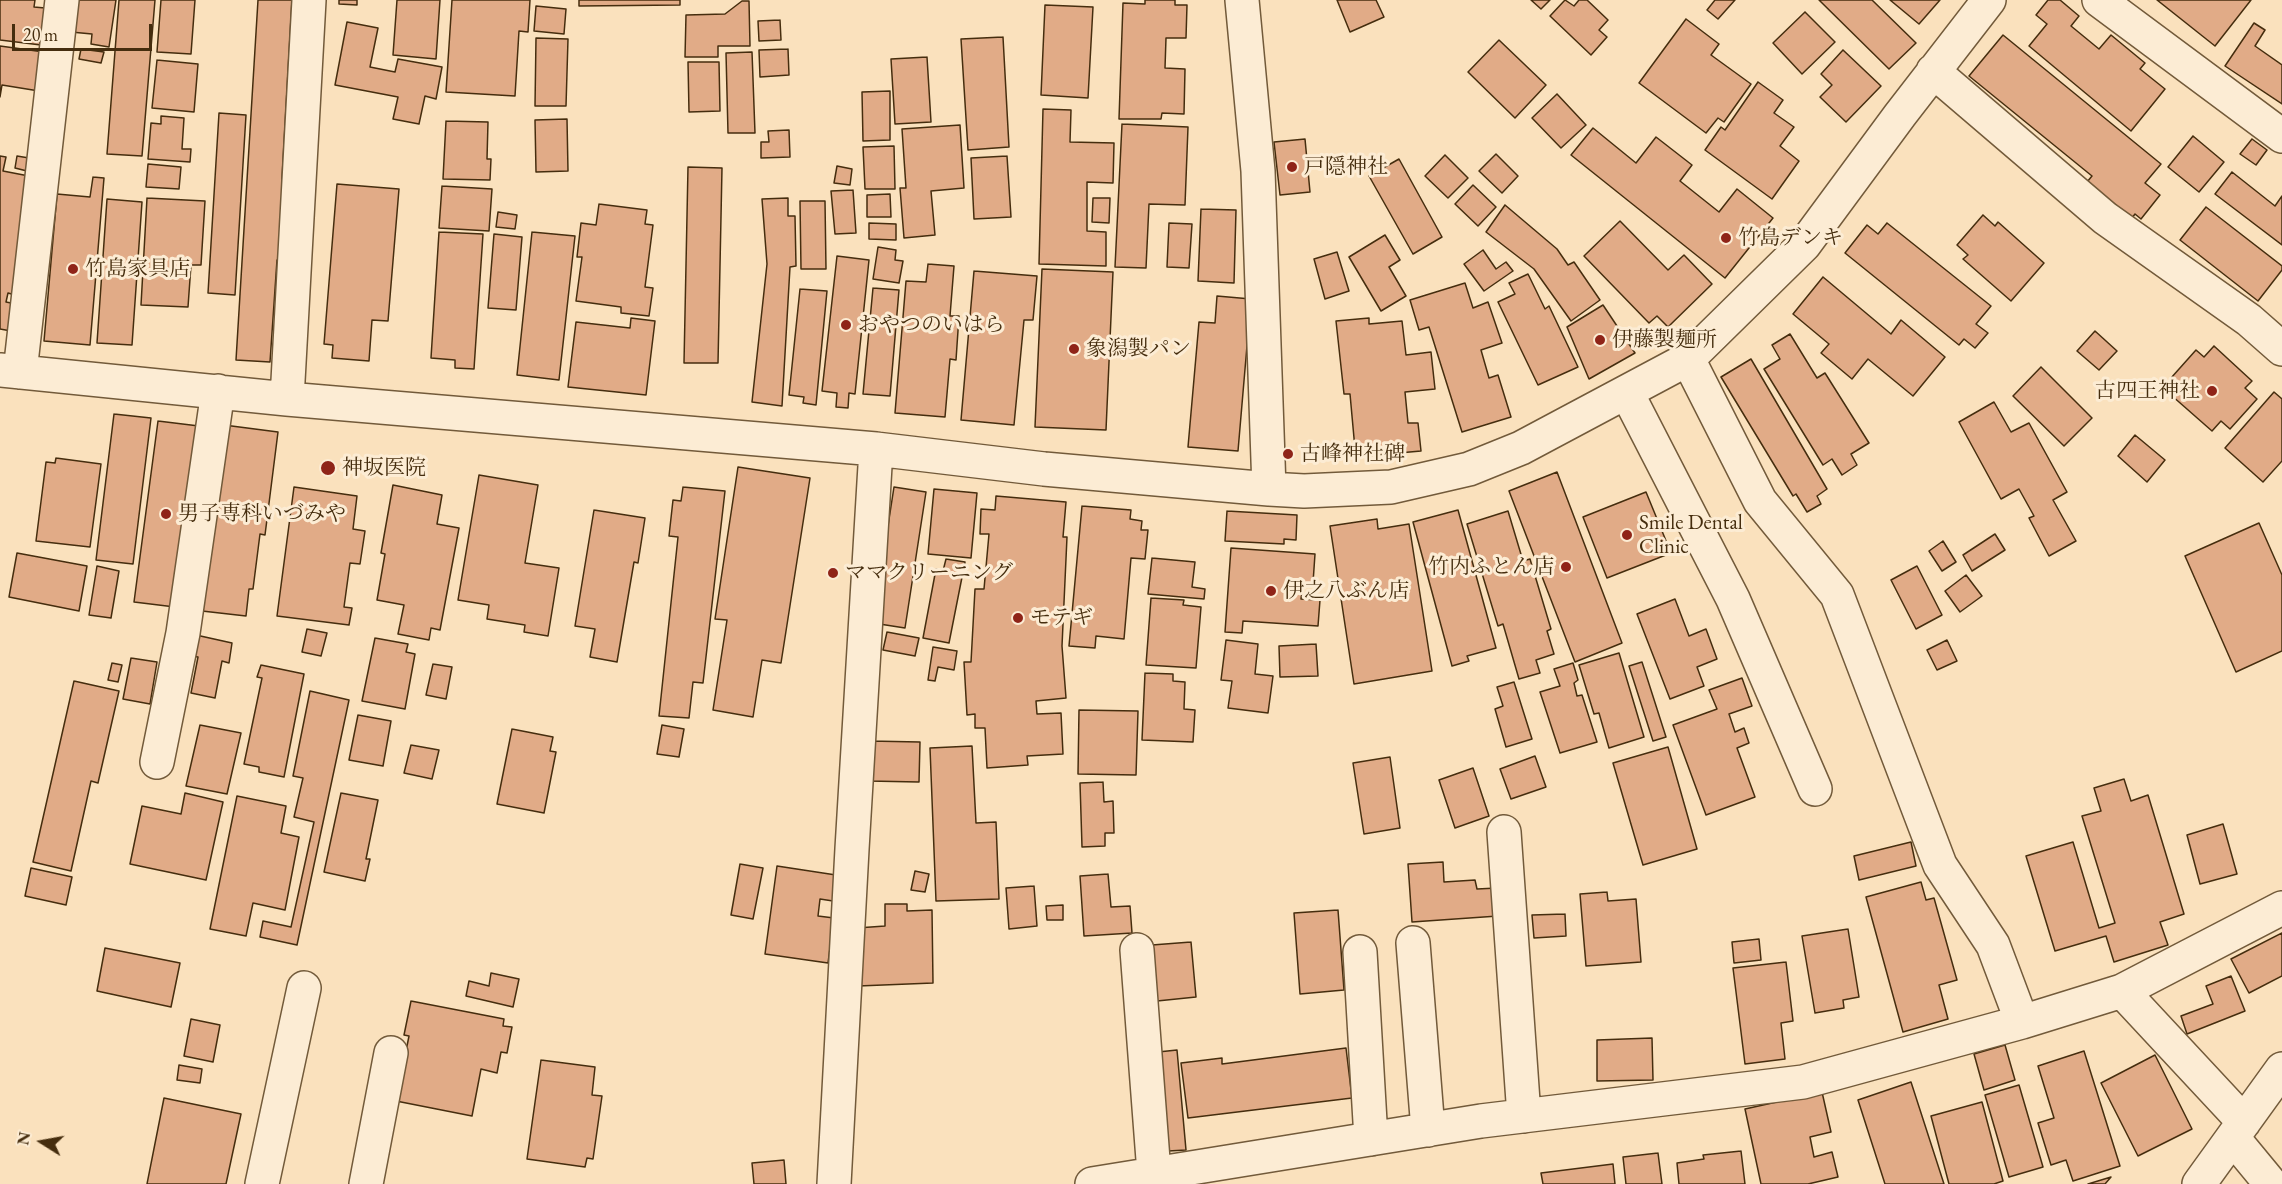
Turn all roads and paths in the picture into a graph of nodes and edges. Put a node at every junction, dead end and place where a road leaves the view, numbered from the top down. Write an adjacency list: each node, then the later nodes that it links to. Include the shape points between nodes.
1 (62, 0): 10 (street)
2 (309, 0): 13 (street)
3 (1242, 0): 15 (street, via 1258,171)
4 (1989, 0): 6 (street)
5 (2099, 0): 7 (street)
6 (1933, 71): 8 (street, via 2105,218 2249,320); 9 (street, via 1804,245)
7 (2282, 136)
8 (2282, 349)
9 (1688, 359): 12 (street); 25 (street, via 1760,501 1838,595 1940,865 1993,945)
10 (10, 371): 11 (street)
11 (218, 391): 13 (street); 16 (street, via 183,633)
12 (1627, 393): 15 (street, via 1521,448 1468,469 1391,487); 17 (street, via 1733,599)
13 (287, 399): 14 (street)
14 (876, 449): 15 (street); 35 (street)
15 (1269, 489)
16 (157, 762)
17 (1815, 789)
18 (1504, 832): 28 (street)
19 (2282, 908): 24 (street)
20 (1413, 942): 29 (street)
21 (1137, 950): 32 (street)
22 (1360, 952): 31 (street)
23 (304, 988): 33 (street)
24 (2122, 991): 25 (street); 30 (street)
25 (2022, 1022): 28 (street, via 1803,1082)
26 (391, 1053): 34 (street)
27 (2282, 1069): 30 (street)
28 (1524, 1116): 29 (street)
29 (1428, 1130): 31 (street)
30 (2238, 1130): 37 (street); 38 (street)
31 (1371, 1139): 32 (street)
32 (1154, 1173): 36 (street)
33 (262, 1184)
34 (366, 1184)
35 (834, 1184)
36 (1092, 1184)
37 (2199, 1184)
38 (2271, 1184)

